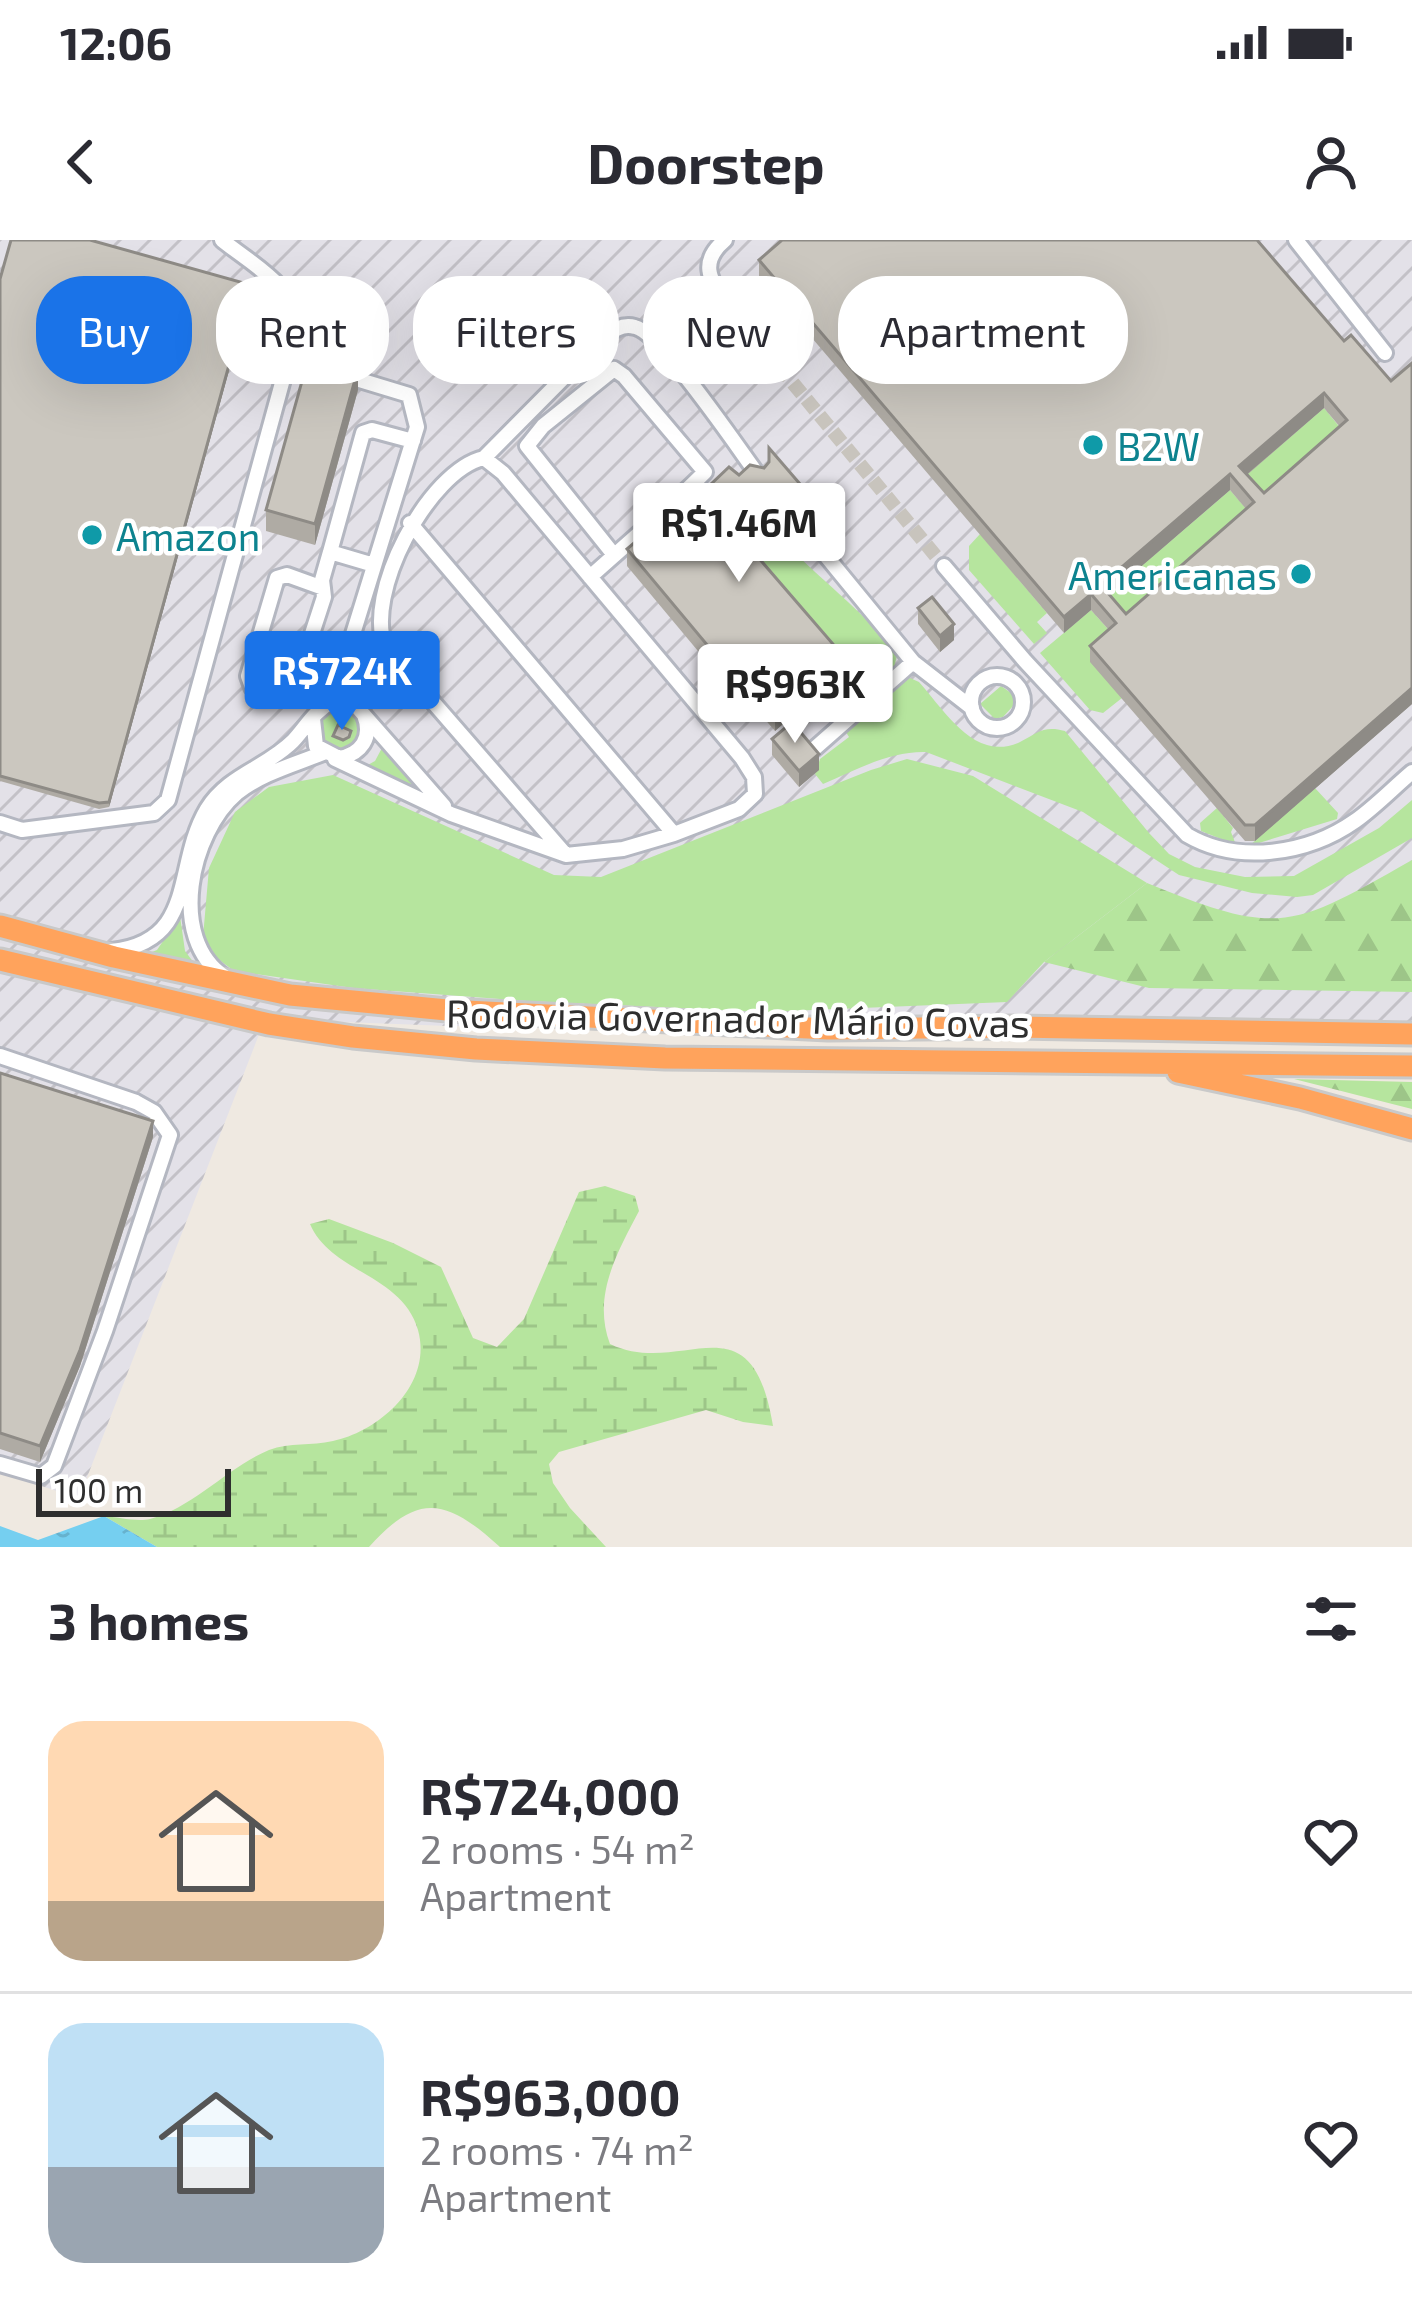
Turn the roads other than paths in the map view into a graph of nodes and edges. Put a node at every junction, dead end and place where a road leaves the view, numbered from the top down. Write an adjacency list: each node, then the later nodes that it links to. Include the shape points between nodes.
1 (222, 240): 4 (lane)
2 (725, 240): 5 (lane, via 708,260)
3 (1296, 240): 6 (lane)
4 (263, 276)
5 (711, 276)
6 (1385, 352)
7 (283, 384): 31 (lane, via 164,808 22,830)
8 (372, 384): 9 (lane, via 409,395 417,416)
9 (413, 441): 14 (lane, via 363,433); 16 (lane)
10 (484, 458): 11 (lane, via 601,340 633,326 664,350); 13 (lane, via 464,466); 18 (lane)
11 (758, 475)
12 (795, 518): 20 (lane)
13 (410, 523): 32 (lane); 33 (lane, via 378,623 386,648)
14 (330, 552): 16 (lane); 19 (lane)
15 (614, 555): 15 (lane, via 706,472 614,369 527,446); 18 (lane)
16 (374, 565): 23 (lane)
17 (944, 566): 21 (lane)
18 (590, 577): 32 (lane, via 754,777 746,805)
19 (323, 588): 19 (lane, via 277,578 248,676 252,686 282,698 293,692)
20 (913, 662): 24 (lane); 27 (lane)
21 (1036, 674): 22 (lane); 29 (lane, via 1187,835 1209,846 1247,854 1305,845 1358,819)
22 (1019, 687): 24 (lane, via 992,676 975,688); 24 (lane, via 1020,716 1004,728 984,724)
23 (332, 702): 25 (lane); 26 (lane)
24 (972, 708)
25 (363, 714): 28 (lane, via 365,742 351,756); 30 (lane)
26 (313, 719): 28 (lane, via 312,737); 35 (lane, via 208,808 161,932 130,949)
27 (814, 749)
28 (329, 756): 30 (lane); 37 (lane, via 237,793 211,823 190,905 193,935 208,966)
29 (1412, 772)
30 (451, 814): 33 (lane)
31 (0, 824)
32 (674, 834): 33 (lane)
33 (566, 855)
34 (0, 926): 35 (highway, Rodovia Governador Mário Covas)
35 (97, 952): 37 (highway, Rodovia Governador Mário Covas)
36 (0, 960): 40 (highway, Rodovia Governador Mário Covas, via 212,1012 405,1043 665,1058)
37 (234, 983): 38 (highway, Rodovia Governador Mário Covas, via 447,1010 828,1029)
38 (1412, 1034)
39 (0, 1055): 43 (lane, via 136,1102 170,1135 54,1466 41,1476)
40 (1131, 1063): 41 (highway, Rodovia Governador Mário Covas); 42 (highway)
41 (1412, 1066)
42 (1412, 1129)
43 (0, 1464)

